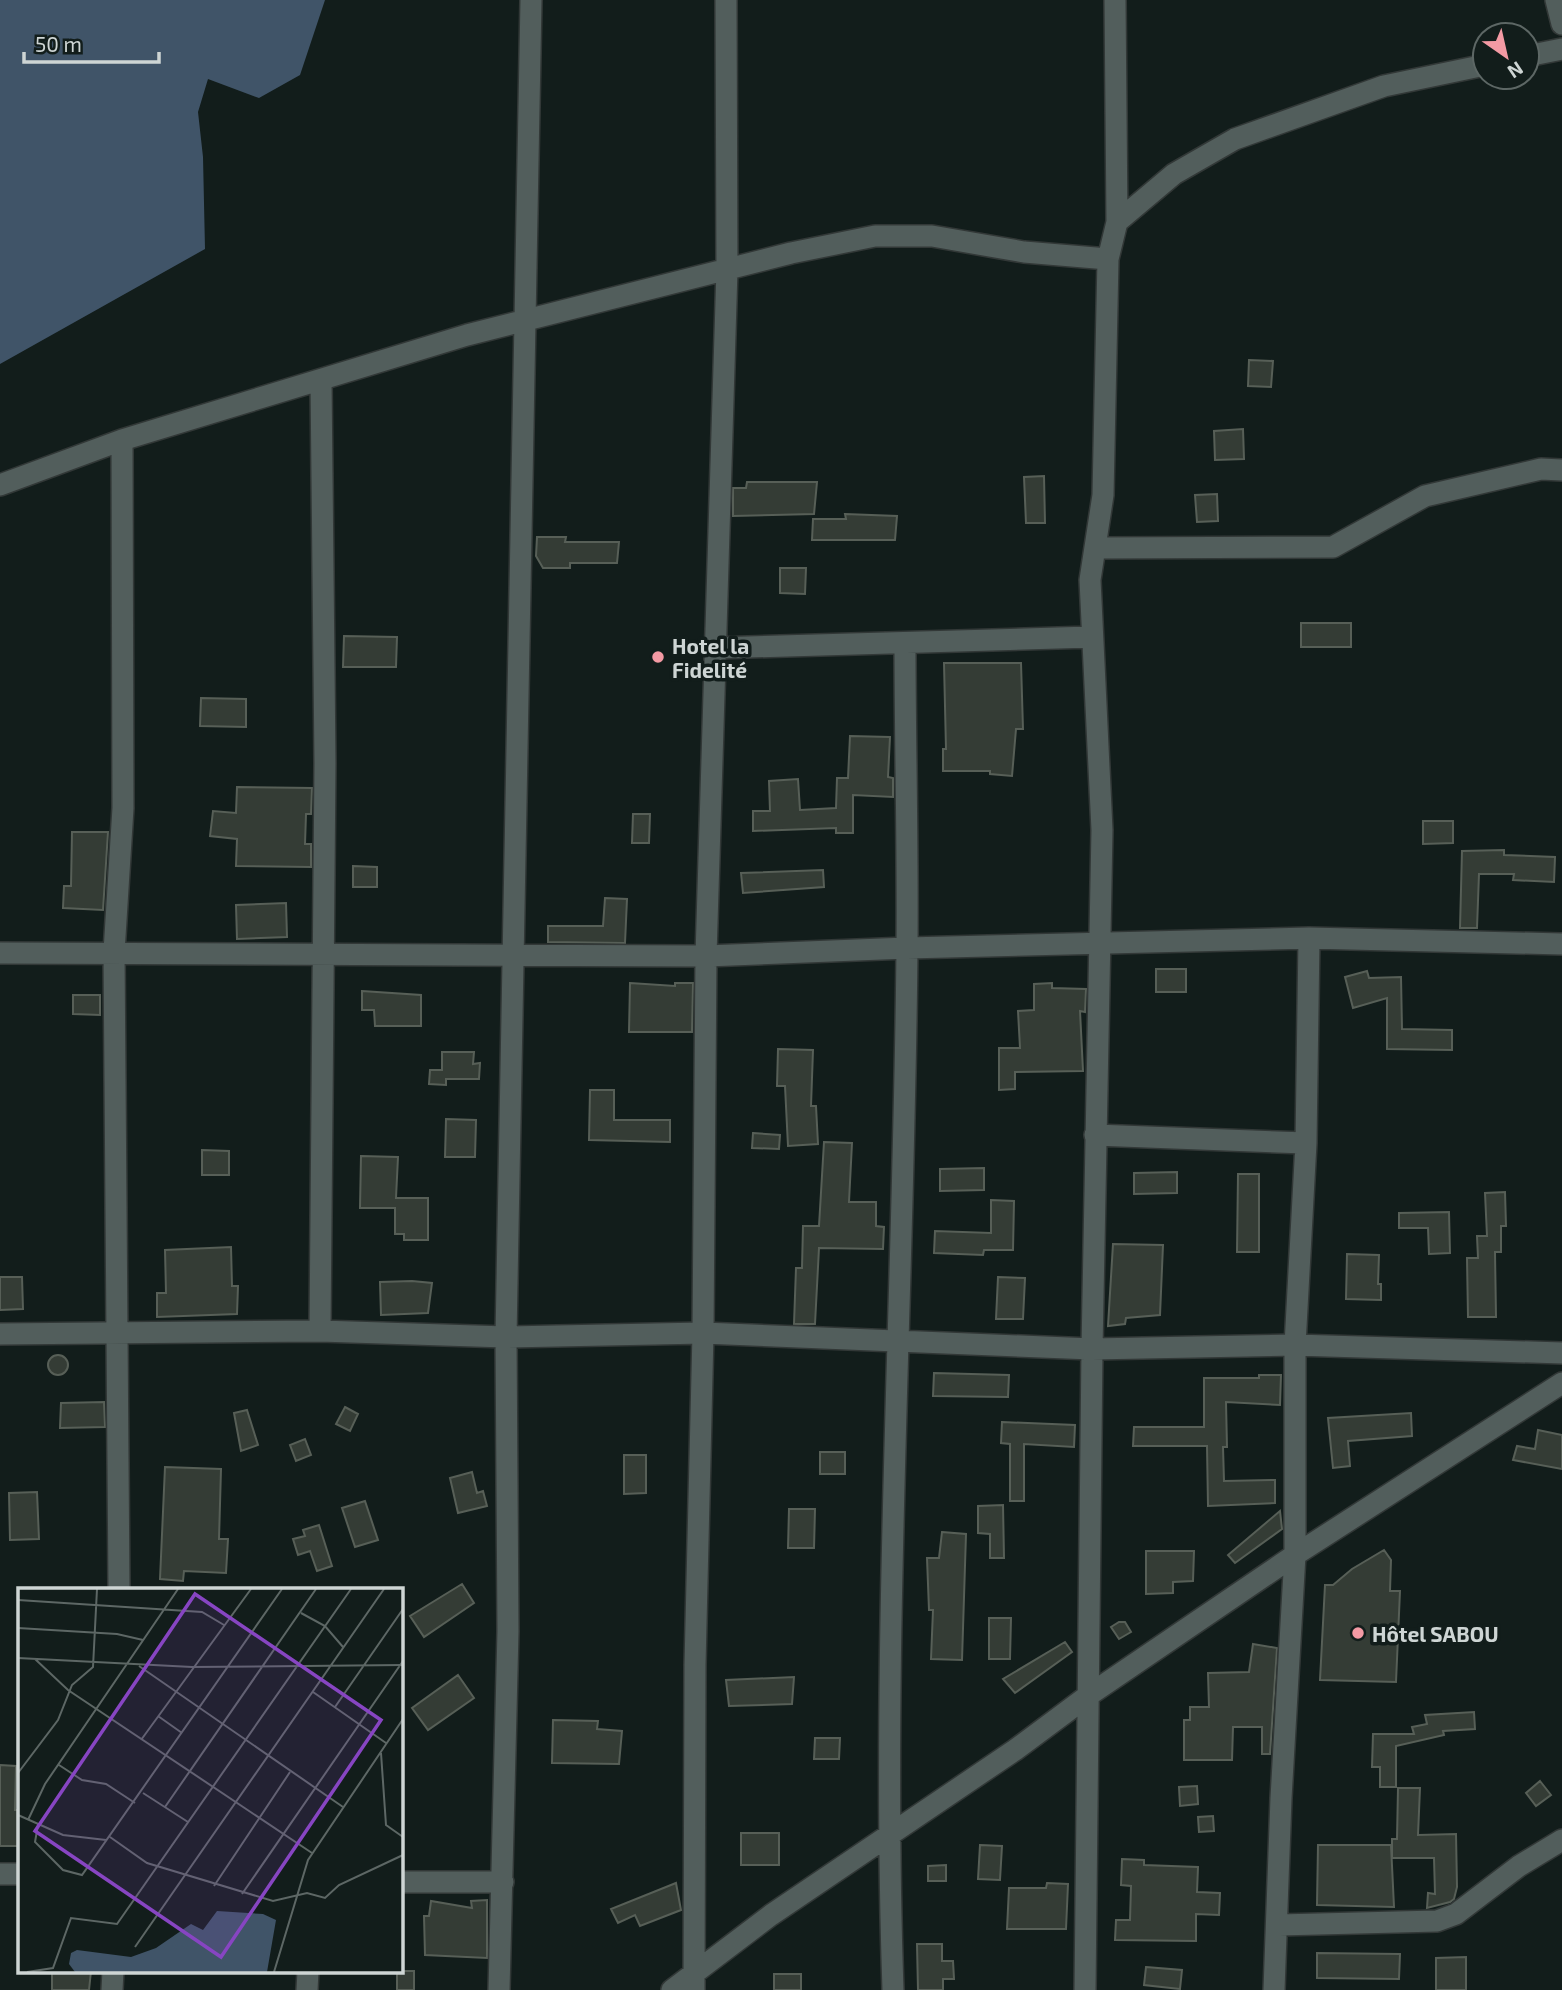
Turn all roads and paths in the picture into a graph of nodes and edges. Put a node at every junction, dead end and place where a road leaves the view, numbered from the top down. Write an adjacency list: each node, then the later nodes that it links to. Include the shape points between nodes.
1 (531, 0): 12 (street)
2 (726, 0): 11 (street)
3 (1115, 0): 9 (street)
4 (1556, 0): 5 (street)
5 (1562, 24)
6 (1562, 49): 7 (street)
7 (1541, 53)
8 (1471, 68): 9 (street, via 1384,86 1235,139 1174,174)
9 (1117, 222): 10 (street)
10 (1108, 260): 11 (street, via 932,236 875,236); 17 (street, via 1103,495)
11 (727, 269): 12 (street); 20 (street)
12 (526, 320): 13 (street); 28 (street)
13 (321, 380): 14 (street); 27 (street)
14 (122, 440): 16 (street); 25 (street, via 123,808)
15 (1562, 470): 17 (street, via 1541,469 1425,496 1333,547)
16 (0, 485)
17 (1096, 548): 18 (street, via 1090,580)
18 (1091, 637): 19 (street); 23 (street, via 1102,830)
19 (905, 643): 20 (street); 24 (street)
20 (715, 648): 29 (street)
21 (1309, 938): 22 (street); 23 (street); 31 (street)
22 (1562, 944)
23 (1098, 945): 24 (street); 30 (street)
24 (907, 948): 29 (street); 37 (street)
25 (114, 952): 26 (street); 27 (street); 33 (street)
26 (0, 953)
27 (322, 954): 28 (street); 32 (street)
28 (513, 954): 29 (street); 36 (street)
29 (706, 956): 34 (street)
30 (1095, 1135): 31 (street); 39 (street)
31 (1306, 1143): 38 (street)
32 (320, 1331): 33 (street); 36 (street)
33 (118, 1332): 35 (street); 43 (street)
34 (703, 1333): 36 (street); 37 (street); 54 (street)
35 (0, 1334)
36 (506, 1337): 50 (street, via 508,1631)
37 (896, 1339): 39 (street); 45 (street)
38 (1295, 1345): 39 (street); 40 (street); 42 (street)
39 (1092, 1349): 44 (street)
40 (1562, 1353)
41 (1562, 1383): 42 (street)
42 (1294, 1555): 44 (street); 51 (street)
43 (118, 1588)
44 (1089, 1695): 45 (street); 60 (street)
45 (887, 1835): 54 (street, via 771,1915); 59 (street)
46 (1562, 1840): 51 (street, via 1455,1914 1437,1921)
47 (0, 1874): 48 (street)
48 (18, 1874)
49 (402, 1882): 50 (street)
50 (503, 1882): 57 (street)
51 (1279, 1925): 61 (street)
52 (113, 1972): 55 (street)
53 (308, 1972): 56 (street)
54 (694, 1982): 58 (street)
55 (113, 1990)
56 (307, 1990)
57 (499, 1990)
58 (672, 1990)
59 (892, 1990)
60 (1085, 1990)
61 (1274, 1990)

